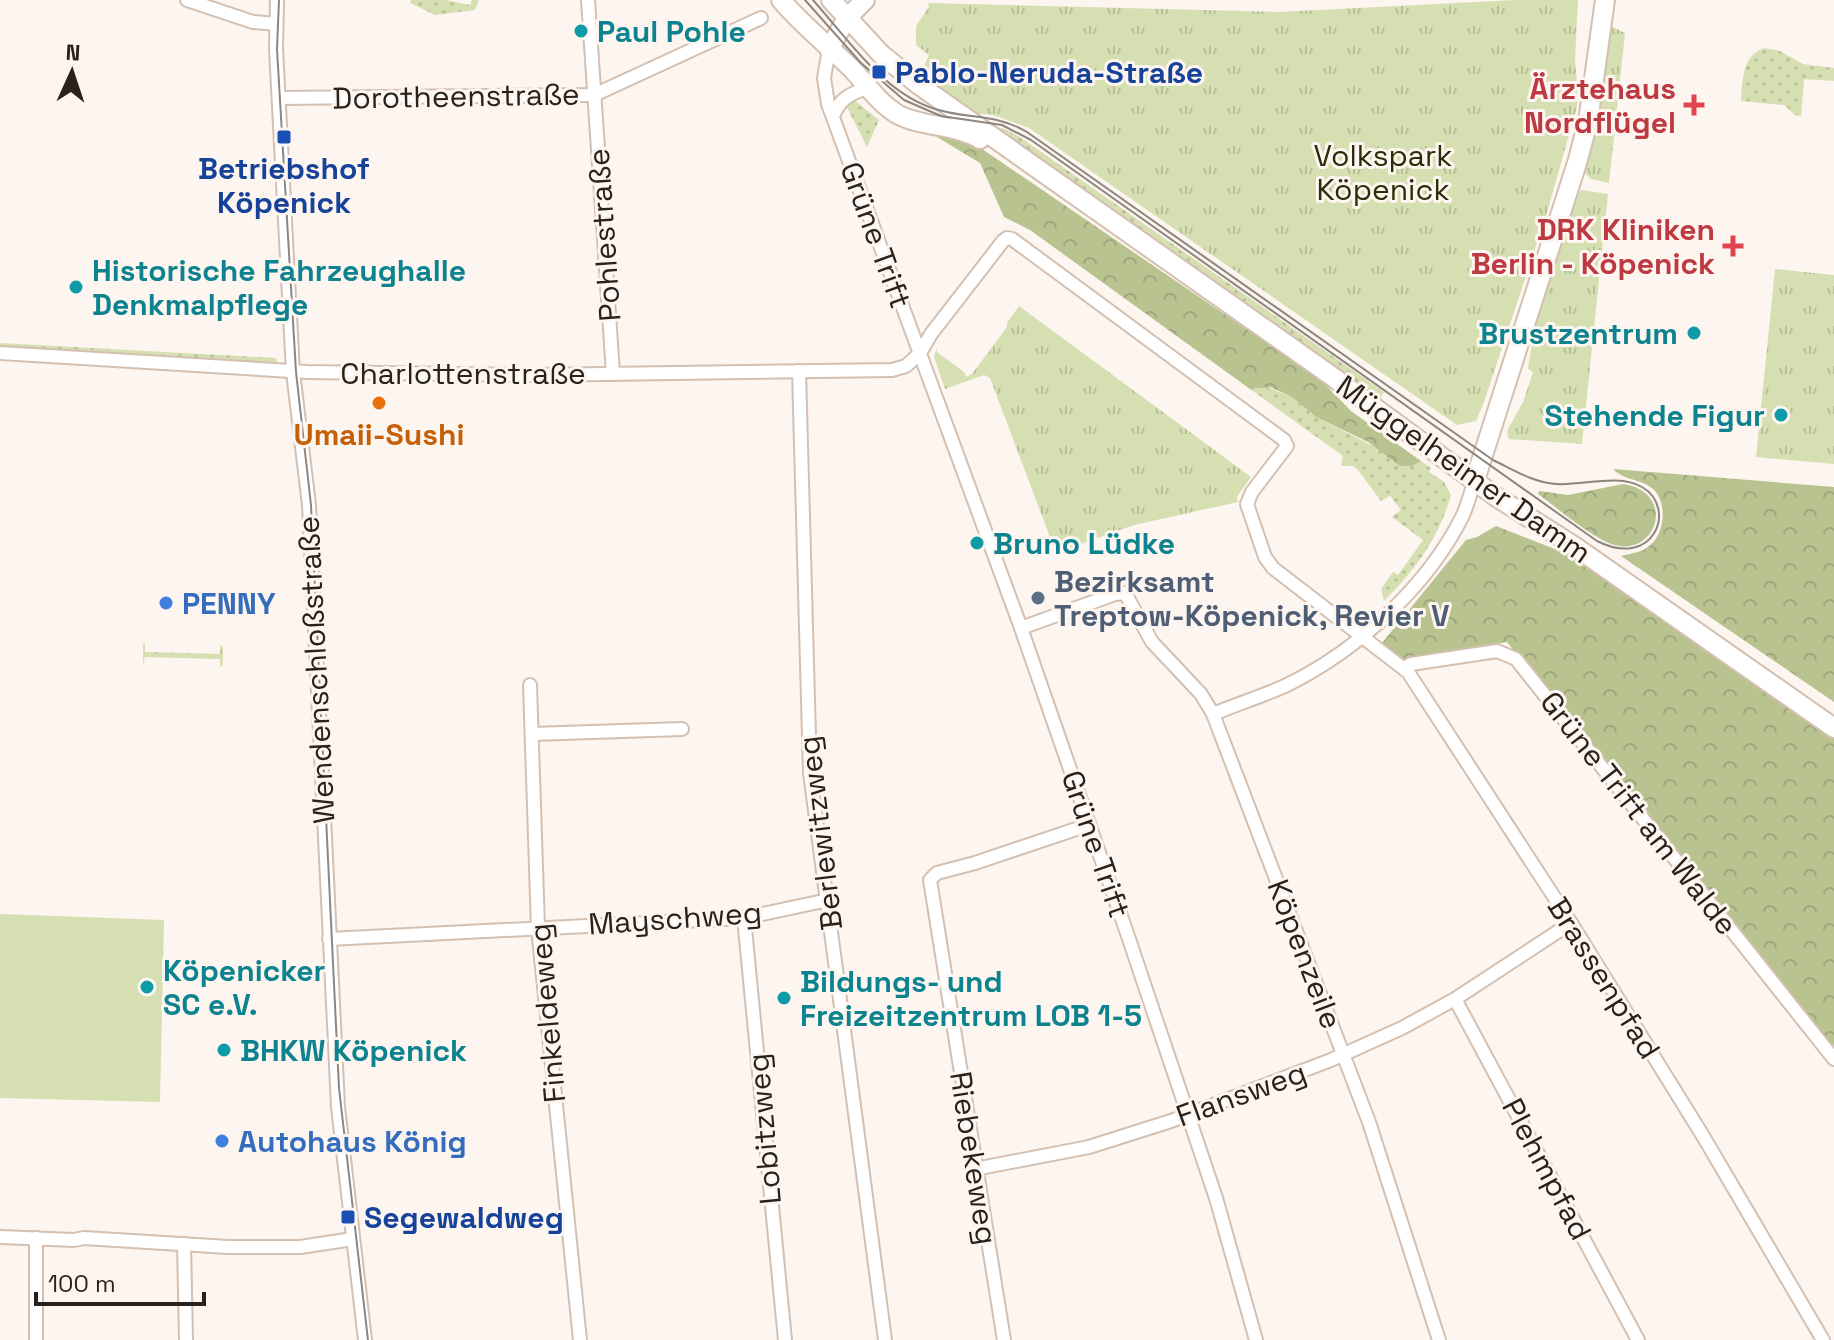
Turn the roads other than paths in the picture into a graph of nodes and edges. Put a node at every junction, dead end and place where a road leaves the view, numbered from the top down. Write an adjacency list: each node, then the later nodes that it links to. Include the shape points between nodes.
1 (187, 0): 10 (street, via 253,22)
2 (277, 0): 10 (street, Wendenschloßstraße)
3 (588, 0): 13 (street, Pohlestraße)
4 (781, 0): 11 (main road, Müggelheimer Damm)
5 (831, 0): 9 (main road, Müggelheimer Damm)
6 (865, 0): 9 (main road)
7 (1605, 0): 22 (main road, via 1577,163)
8 (761, 18): 13 (street, Dorotheenstraße)
9 (847, 18): 11 (main road); 16 (main road, Müggelheimer Damm, via 919,85)
10 (276, 24): 14 (street, Wendenschloßstraße)
11 (829, 49): 12 (main road, Müggelheimer Damm); 15 (street, Grüne Trift, via 824,78)
12 (867, 88): 15 (street, via 838,103); 16 (main road, Müggelheimer Damm, via 898,114 973,135 1070,201)
13 (594, 95): 14 (street, Dorotheenstraße); 21 (street, Pohlestraße)
14 (279, 98): 20 (street, Wendenschloßstraße)
15 (833, 116): 18 (street, Grüne Trift)
16 (1095, 209): 22 (main road, Müggelheimer Damm)
17 (0, 353): 20 (street, Charlottenstraße)
18 (920, 353): 19 (street, Charlottenstraße, via 892,370); 23 (street, Grüne Trift); 24 (street, Grüne Trift, via 1003,241 1017,242 1284,440 1287,446 1247,504 1265,557)
19 (799, 371): 21 (street, Charlottenstraße); 32 (street, Berlewitzweg, via 808,739)
20 (293, 372): 21 (street, Charlottenstraße); 36 (street, Wendenschloßstraße, via 309,505)
21 (613, 374)
22 (1475, 480): 24 (street, via 1463,514 1431,565); 28 (main road, Müggelheimer Damm)
23 (1021, 628): 27 (street, Köpenzeile, via 1125,593 1152,642); 31 (street, Grüne Trift)
24 (1360, 636): 25 (street, Brassenpfad); 27 (street, via 1286,685)
25 (1404, 668): 34 (street, Brassenpfad); 39 (street, Grüne Trift am Walde, via 1497,651 1516,659)
26 (530, 685): 30 (street, Finkeldeweg)
27 (1213, 714): 38 (street, Köpenzeile)
28 (1834, 728)
29 (682, 729): 30 (street)
30 (532, 734): 35 (street, Finkeldeweg)
31 (1088, 825): 40 (street, Grüne Trift); 41 (street, Riebekeweg, via 937,873 930,880)
32 (828, 900): 33 (street, Mayschweg); 51 (street, Berlewitzweg)
33 (744, 918): 35 (street, Mayschweg); 50 (street, Lobitzweg)
34 (1571, 923): 37 (street, Flansweg); 56 (street, Brassenpfad)
35 (538, 928): 36 (street, Mayschweg); 49 (street, Finkeldeweg)
36 (329, 939): 44 (street, Wendenschloßstraße, via 338,1107)
37 (1455, 999): 38 (street, Flansweg); 55 (street, Plehmpfad)
38 (1344, 1054): 40 (street, Flansweg); 54 (street, Köpenzeile)
39 (1834, 1059)
40 (1189, 1114): 41 (street, Flansweg, via 1089,1147); 53 (street, Grüne Trift)
41 (975, 1169): 52 (street, Riebekeweg)
42 (0, 1237): 43 (street)
43 (36, 1238): 45 (street); 46 (street)
44 (353, 1239): 45 (street, via 300,1247); 48 (street, Wendenschloßstraße)
45 (184, 1244): 47 (street)
46 (36, 1340)
47 (186, 1340)
48 (365, 1340)
49 (580, 1340)
50 (785, 1340)
51 (885, 1340)
52 (1004, 1340)
53 (1256, 1340)
54 (1439, 1340)
55 (1638, 1340)
56 (1823, 1340)

